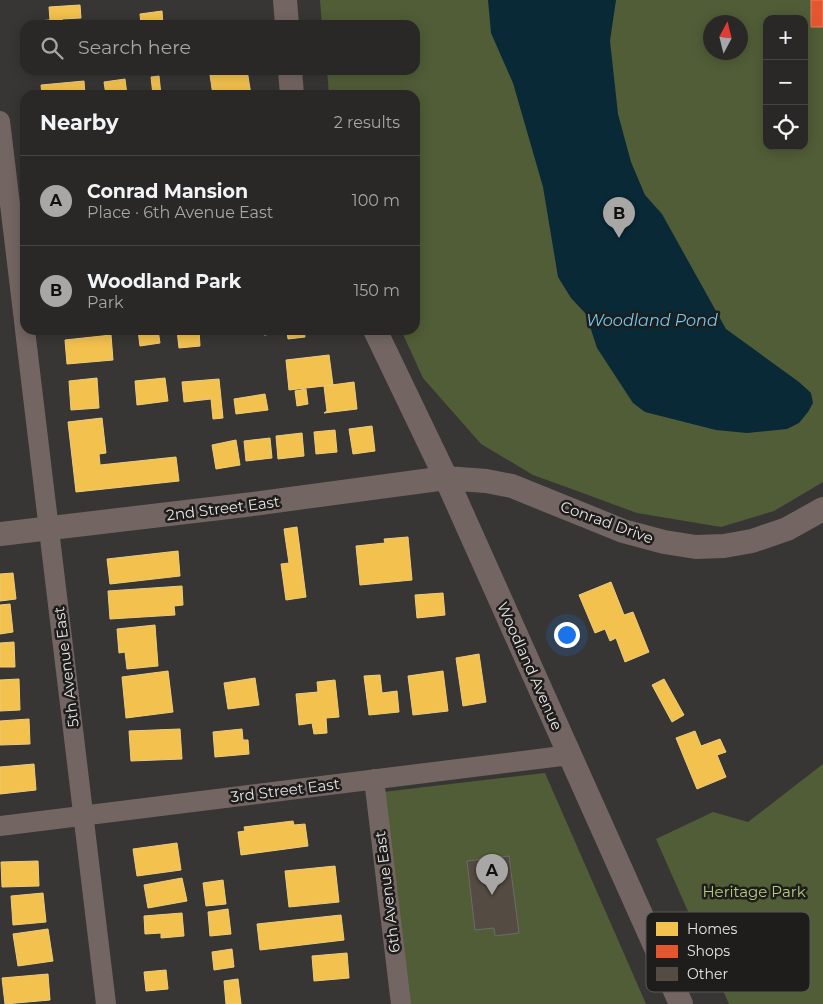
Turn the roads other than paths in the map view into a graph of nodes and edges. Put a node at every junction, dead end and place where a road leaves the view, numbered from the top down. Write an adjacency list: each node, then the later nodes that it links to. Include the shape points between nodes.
1 (284, 0): 2 (street)
2 (286, 20)
3 (290, 75): 4 (street)
4 (292, 90)
5 (0, 121): 6 (street, 5th Avenue East)
6 (13, 239): 7 (street, 5th Avenue East)
7 (20, 292)
8 (26, 335): 12 (street, 5th Avenue East)
9 (377, 335): 10 (street, Woodland Avenue)
10 (446, 478): 11 (street, Conrad Drive, via 486,480 512,486 623,531 664,542 696,546 752,541 787,529); 12 (street, 2nd Street East); 14 (street, Woodland Avenue)
11 (823, 509)
12 (49, 529): 13 (street, 2nd Street East); 16 (street, 5th Avenue East)
13 (0, 534)
14 (570, 755): 15 (street, 3rd Street East); 18 (street, Woodland Avenue)
15 (374, 779): 16 (street, 3rd Street East); 21 (street, 6th Avenue East)
16 (84, 816): 17 (street, 3rd Street East); 20 (street, 5th Avenue East)
17 (0, 826)
18 (646, 925)
19 (676, 992): 22 (street, Woodland Avenue)
20 (106, 1004)
21 (400, 1004)
22 (681, 1004)

